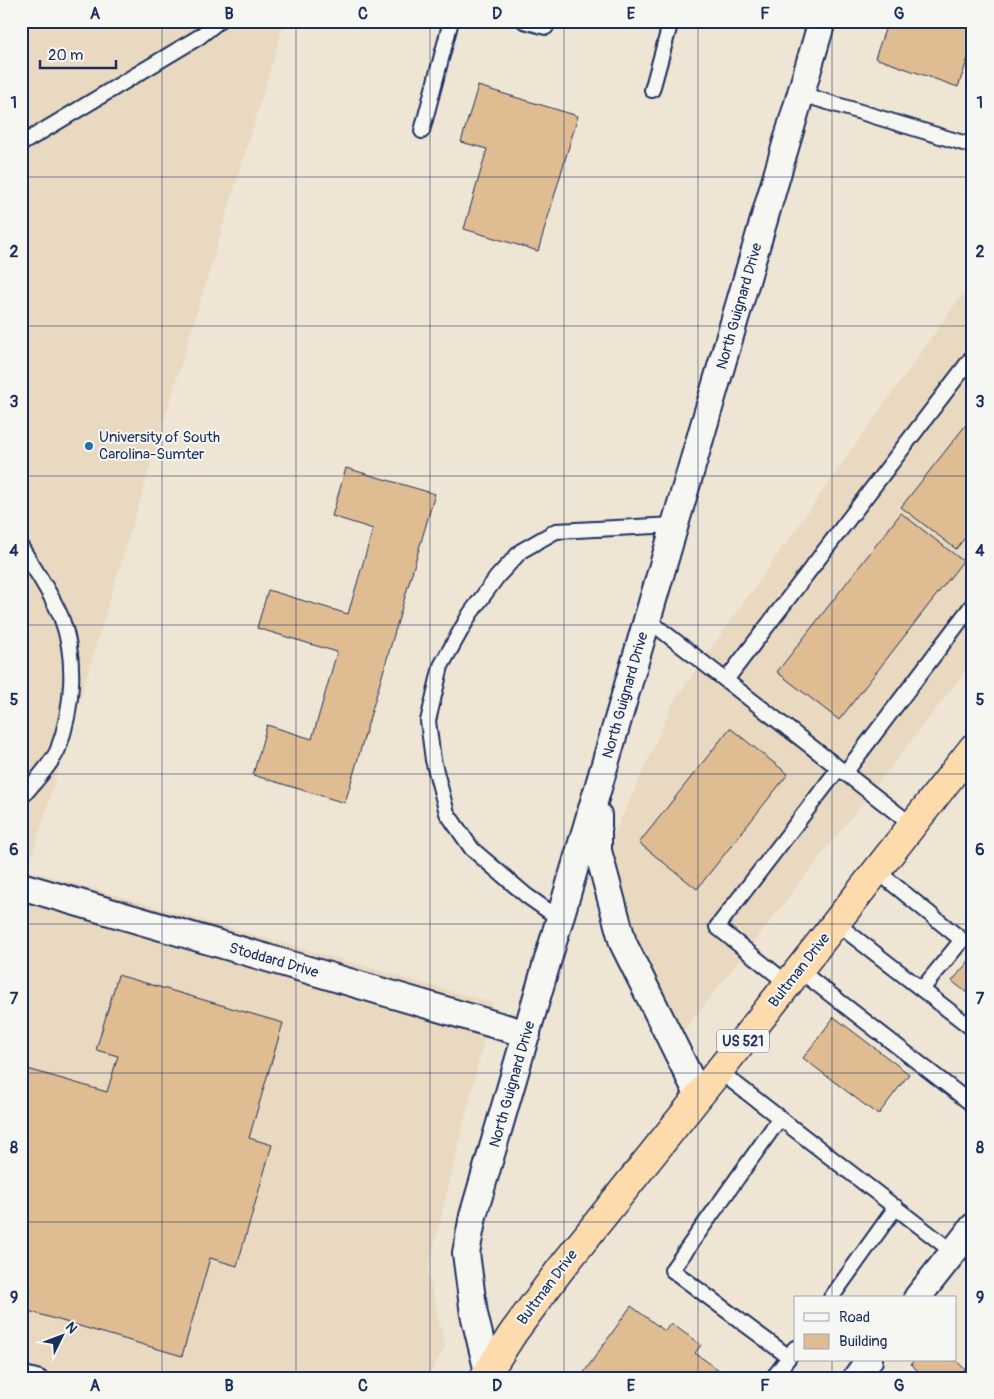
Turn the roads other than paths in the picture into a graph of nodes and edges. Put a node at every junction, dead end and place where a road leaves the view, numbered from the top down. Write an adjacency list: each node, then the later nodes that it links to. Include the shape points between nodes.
1 (219, 21): 10 (lane, via 199,37)
2 (451, 21): 9 (lane)
3 (524, 21): 4 (lane, via 546,27)
4 (548, 21)
5 (672, 21): 7 (lane)
6 (822, 21): 8 (street, North Guignard Drive)
7 (652, 90)
8 (801, 94): 11 (lane); 13 (street, North Guignard Drive)
9 (422, 131)
10 (21, 144)
11 (973, 146)
12 (973, 356): 17 (lane)
13 (675, 525): 16 (street, North Guignard Drive); 25 (lane, via 556,531 521,551 470,614 441,666 428,721 433,760 447,813 472,849 527,896)
14 (21, 547): 21 (lane, via 62,618 72,663 69,711 58,751)
15 (973, 604): 19 (lane)
16 (647, 619): 17 (lane); 20 (street, North Guignard Drive)
17 (726, 680): 19 (lane)
18 (969, 759): 22 (highway, Bultman Drive / US 521)
19 (842, 771): 22 (lane); 27 (lane, via 717,926)
20 (598, 789): 25 (street, North Guignard Drive); 32 (street, via 598,851 623,943)
21 (21, 798)
22 (912, 826): 23 (highway, Bultman Drive / US 521)
23 (876, 871): 26 (highway, Bultman Drive / US 521); 28 (lane, via 962,940)
24 (21, 886): 30 (street, Stoddard Drive)
25 (560, 919): 30 (street, North Guignard Drive)
26 (836, 922): 27 (highway, Bultman Drive / US 521); 28 (lane)
27 (794, 977): 31 (highway, Bultman Drive / US 521); 33 (lane)
28 (922, 989): 29 (lane)
29 (973, 1029)
30 (527, 1034): 44 (street, North Guignard Drive, via 473,1216 466,1253)
31 (719, 1071): 32 (highway, Bultman Drive / US 521); 34 (lane)
32 (699, 1096): 40 (highway, Bultman Drive / US 521)
33 (973, 1105)
34 (780, 1118): 35 (lane); 41 (lane, via 672,1270)
35 (896, 1208): 37 (lane); 38 (lane)
36 (973, 1226): 37 (street)
37 (953, 1252): 39 (street)
38 (832, 1296)
39 (920, 1296)
40 (513, 1333): 44 (highway, North Guignard Drive / US 521)
41 (792, 1352): 46 (lane)
42 (868, 1362): 47 (street)
43 (21, 1373): 45 (lane)
44 (486, 1375)
45 (40, 1378)
46 (773, 1378)
47 (856, 1378)

